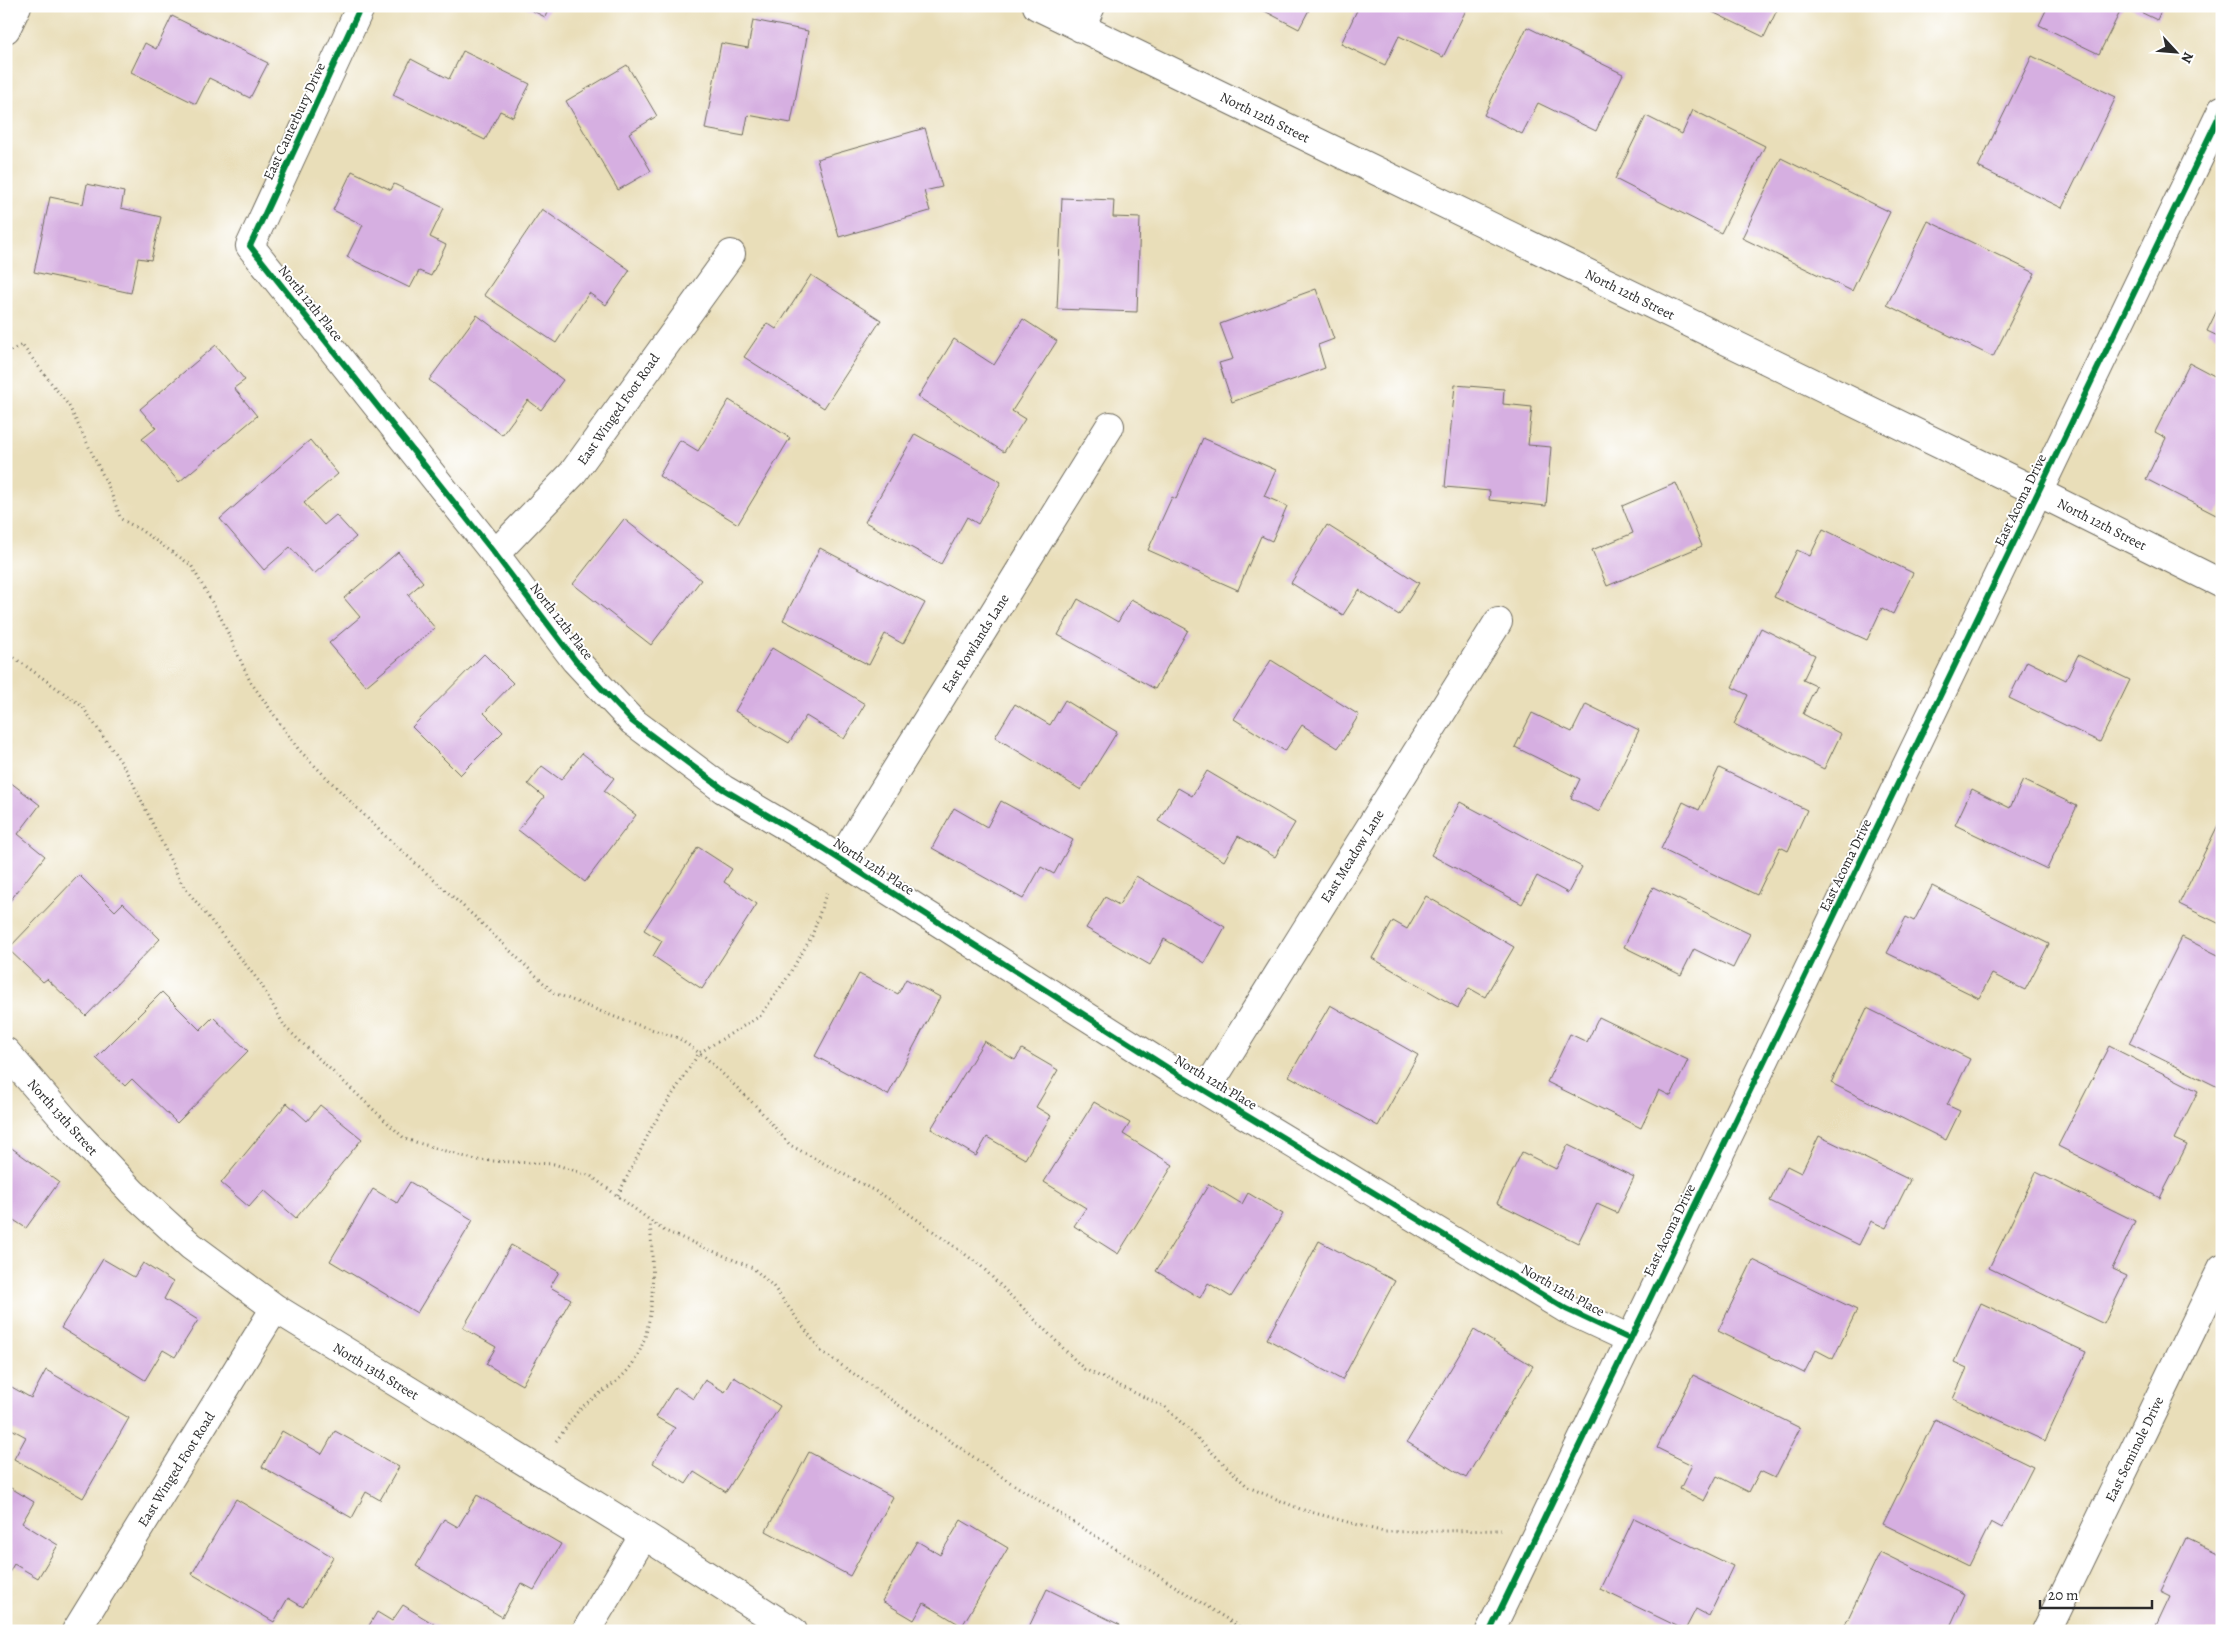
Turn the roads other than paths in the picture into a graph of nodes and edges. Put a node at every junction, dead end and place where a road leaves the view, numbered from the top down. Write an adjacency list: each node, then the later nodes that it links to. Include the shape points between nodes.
1 (17, 6): 5 (street)
2 (361, 6): 7 (street, East Canterbury Drive)
3 (1037, 6): 4 (street, North 12th Street)
4 (1086, 17): 10 (street, North 12th Street)
5 (6, 29)
6 (2222, 110): 10 (street, East Acoma Drive)
7 (250, 246): 11 (street, North 12th Place)
8 (731, 254): 11 (street, East Winged Foot Road, via 572,474)
9 (1110, 426): 14 (street, East Rowlands Lane)
10 (2038, 492): 12 (street, North 12th Street); 19 (street, East Acoma Drive)
11 (495, 554): 14 (street, North 12th Place, via 575,660 632,720 723,789)
12 (2222, 584)
13 (1498, 622): 16 (street, East Meadow Lane)
14 (840, 860): 16 (street, North 12th Place)
15 (6, 1052): 18 (street, North 13th Street, via 132,1192 191,1246)
16 (1206, 1090): 19 (street, North 12th Place, via 1566,1309)
17 (2222, 1268): 25 (street, East Seminole Drive)
18 (275, 1308): 20 (street, North 13th Street); 21 (street, East Winged Foot Road)
19 (1630, 1339): 24 (street, East Acoma Drive)
20 (644, 1535): 22 (street); 23 (street, North 13th Street)
21 (76, 1631)
22 (586, 1631)
23 (793, 1631)
24 (1490, 1631)
25 (2046, 1631)

